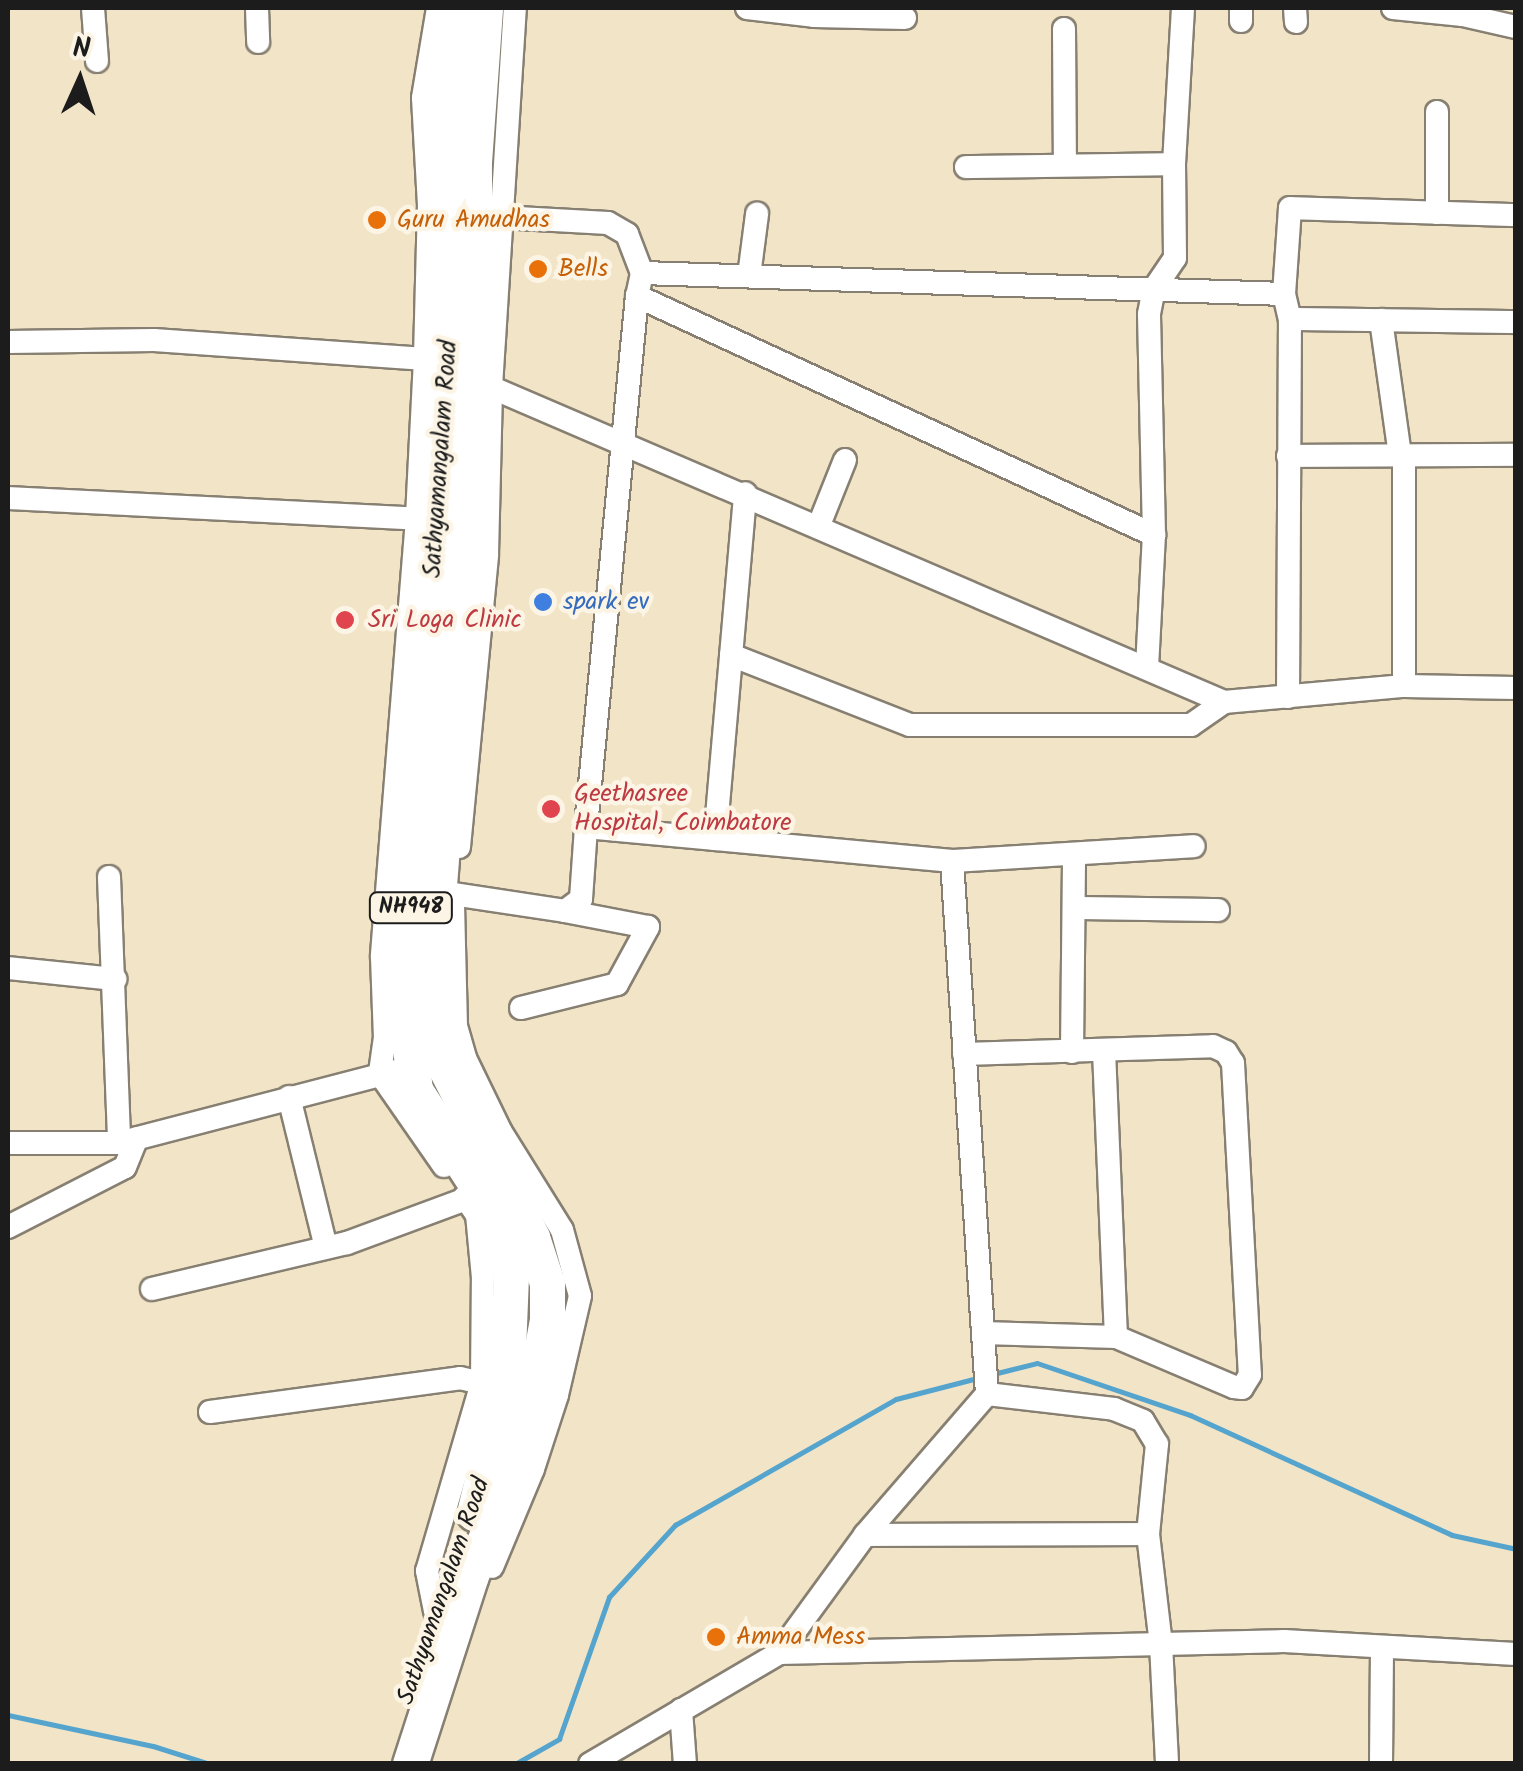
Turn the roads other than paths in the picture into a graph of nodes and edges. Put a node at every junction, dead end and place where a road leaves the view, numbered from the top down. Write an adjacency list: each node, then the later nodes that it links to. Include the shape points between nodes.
1 (93, 8): 15 (street)
2 (256, 8): 14 (street)
3 (438, 8): 32 (street, via 423,98 429,204)
4 (456, 8): 32 (highway, Sathyamangalam Road / NH948, via 449,101)
5 (485, 8): 32 (highway, NH948)
6 (514, 8): 23 (street)
7 (747, 8): 11 (street)
8 (1183, 8): 17 (street)
9 (1392, 8): 10 (street)
10 (1463, 11): 12 (street)
11 (905, 18)
12 (1516, 27)
13 (1064, 29): 18 (street)
14 (258, 42)
15 (96, 60)
16 (1438, 112): 20 (street)
17 (1174, 164): 18 (street); 26 (street, via 1175,258)
18 (1065, 166): 19 (street)
19 (966, 167)
20 (1437, 213): 22 (street); 27 (street, via 1290,208)
21 (757, 214): 24 (street)
22 (1516, 215)
23 (500, 216): 25 (street, via 608,224 627,234); 32 (street)
24 (749, 276): 25 (street); 26 (street)
25 (639, 284): 33 (street); 42 (street)
26 (1154, 289): 27 (street); 42 (street)
27 (1284, 294): 28 (street)
28 (1290, 319): 29 (street); 36 (street)
29 (1380, 320): 30 (street); 34 (street)
30 (1516, 322)
31 (8, 342): 32 (street, via 154,340)
32 (459, 374): 33 (street); 40 (street); 55 (street, via 487,554); 65 (highway, Sathyamangalam Road / NH948, via 405,1004)
33 (621, 442): 38 (street); 49 (street)
34 (1402, 455): 35 (street); 36 (street); 45 (street)
35 (1516, 455)
36 (1288, 456): 47 (street)
37 (845, 460): 41 (street)
38 (745, 493): 41 (street); 43 (street)
39 (8, 498): 40 (street)
40 (417, 519): 65 (street, via 382,957 385,1037)
41 (819, 525): 44 (street)
42 (1154, 535): 44 (street)
43 (731, 655): 48 (street, via 910,725 1190,725); 50 (street)
44 (1147, 668): 48 (street)
45 (1404, 686): 46 (street); 47 (street)
46 (1516, 688)
47 (1288, 697): 48 (street)
48 (1224, 702)
49 (586, 827): 50 (street); 58 (street, via 580,899)
50 (715, 839): 53 (street)
51 (1194, 846): 52 (street)
52 (1074, 854): 53 (street); 56 (street)
53 (952, 861): 64 (street)
54 (109, 878): 60 (street)
55 (454, 894): 58 (street); 80 (street, via 452,975 466,1058 500,1132 562,1230 580,1296 534,1469 481,1593)
56 (1074, 908): 57 (street); 63 (street)
57 (1218, 910)
58 (564, 911): 61 (street, via 648,928 617,984)
59 (8, 968): 60 (street)
60 (115, 979): 67 (street)
61 (521, 1008)
62 (1104, 1051): 63 (street); 74 (street); 74 (street, via 1213,1046 1233,1063 1249,1383 1234,1387)
63 (1072, 1052): 64 (street)
64 (964, 1054): 73 (street)
65 (410, 1067): 66 (street); 69 (street); 80 (highway, Sathyamangalam Road / NH948, via 415,1090 497,1222 511,1276 504,1394)
66 (289, 1098): 67 (street); 71 (street)
67 (128, 1140): 68 (street); 70 (street, via 125,1168)
68 (8, 1144)
69 (466, 1199): 71 (street); 75 (street, via 477,1215 483,1278)
70 (8, 1227)
71 (326, 1248): 72 (street)
72 (152, 1289)
73 (983, 1334): 74 (street); 76 (street)
74 (1116, 1338)
75 (482, 1383): 77 (street, via 460,1378); 80 (street, via 427,1572)
76 (987, 1393): 78 (street, via 1114,1409 1144,1421 1157,1444); 79 (street)
77 (210, 1412)
78 (1148, 1534): 79 (street); 81 (street)
79 (865, 1535): 83 (street)
80 (445, 1616): 86 (highway, Sathyamangalam Road / NH948); 87 (highway, NH948)
81 (1161, 1644): 82 (street, via 1284,1641); 83 (street); 90 (street)
82 (1382, 1648): 84 (street); 91 (street)
83 (779, 1653): 85 (street)
84 (1516, 1654)
85 (681, 1710): 88 (street); 89 (street)
86 (386, 1764)
87 (410, 1764)
88 (590, 1764)
89 (685, 1764)
90 (1167, 1764)
91 (1381, 1764)

